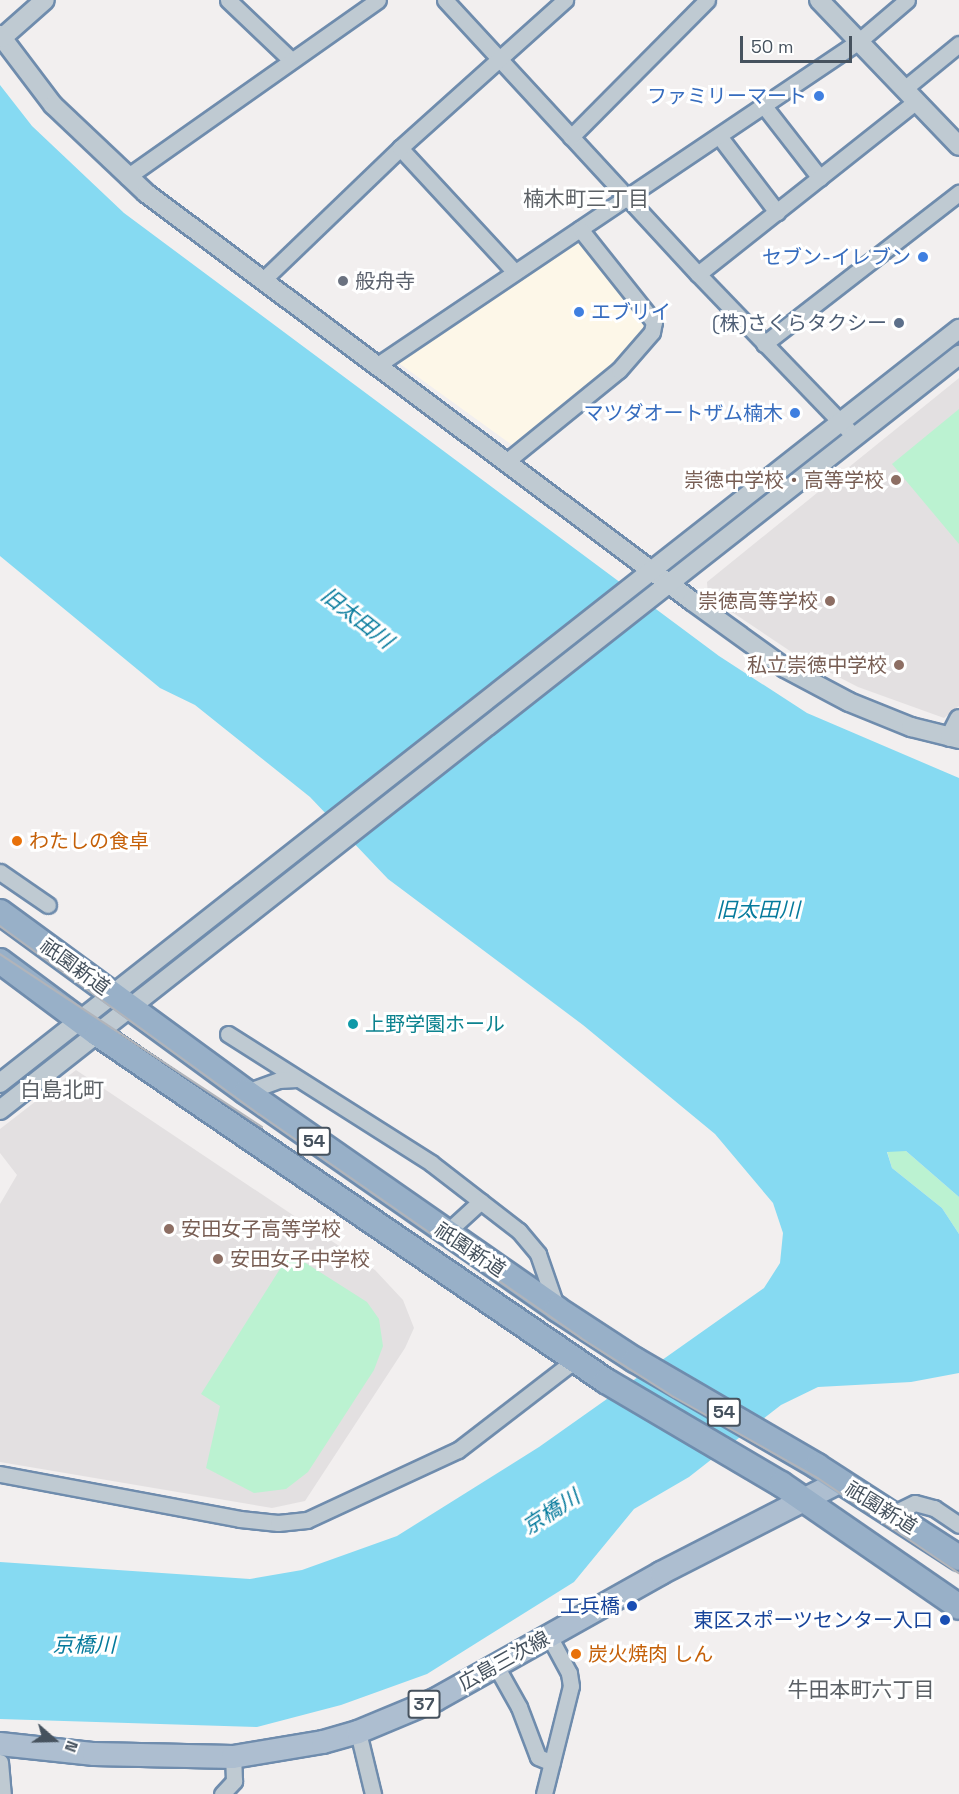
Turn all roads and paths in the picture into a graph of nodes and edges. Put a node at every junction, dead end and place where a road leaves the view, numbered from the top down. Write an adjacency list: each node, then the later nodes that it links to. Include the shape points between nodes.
1 (45, 0): 9 (street)
2 (228, 0): 13 (street)
3 (378, 0): 13 (street)
4 (445, 0): 12 (street)
5 (565, 0): 12 (street)
6 (707, 0): 17 (street)
7 (819, 0): 10 (street)
8 (907, 0): 10 (street)
9 (1, 37): 20 (street, via 53,105)
10 (859, 40): 14 (street); 15 (street)
11 (959, 44): 14 (street)
12 (499, 57): 17 (street); 19 (street)
13 (291, 60): 20 (street)
14 (910, 95): 18 (street); 21 (street)
15 (764, 106): 16 (street); 21 (street)
16 (719, 136): 23 (street); 24 (street)
17 (571, 137): 23 (street)
18 (959, 146)
19 (400, 148): 26 (street); 28 (street)
20 (127, 177): 28 (street)
21 (820, 178): 24 (street)
22 (959, 193): 30 (street)
23 (628, 199): 25 (street); 27 (street)
24 (777, 212): 27 (street)
25 (580, 229): 26 (street); 35 (street, via 654,322 652,332 620,370)
26 (515, 272): 32 (street)
27 (698, 274): 30 (street)
28 (262, 280): 32 (street)
29 (959, 329): 33 (street)
30 (764, 344): 33 (street)
31 (959, 355): 34 (street)
32 (379, 364): 35 (street)
33 (840, 421): 34 (street); 36 (street)
34 (854, 436): 37 (street)
35 (507, 461): 36 (street)
36 (654, 570): 37 (street); 44 (street, via 309,840)
37 (670, 583): 39 (street, via 785,668 849,702); 44 (street)
38 (959, 719): 39 (street)
39 (955, 738)
40 (1, 878): 41 (street)
41 (48, 905)
42 (0, 912): 44 (highway, 祇園新道 / 54)
43 (0, 961): 45 (highway, 祇園新道 / 54)
44 (122, 1002): 45 (street); 49 (highway, 祇園新道 / 54)
45 (89, 1027): 48 (street); 50 (street); 54 (highway, 祇園新道 / 54)
46 (228, 1034): 47 (street)
47 (297, 1079): 49 (street, via 279,1080); 51 (street, via 430,1163)
48 (0, 1083)
49 (246, 1092): 52 (highway, 祇園新道 / 54)
50 (0, 1110)
51 (481, 1201): 52 (street); 53 (street, via 519,1231 538,1254)
52 (446, 1233): 53 (highway, 祇園新道 / 54)
53 (557, 1309): 56 (highway, 祇園新道 / 54)
54 (576, 1359): 55 (street, via 458,1450 307,1520 240,1520); 57 (highway, 祇園新道 / 54)
55 (0, 1474)
56 (839, 1482): 57 (main road, 広島三次線 / 37); 58 (highway, 祇園新道 / 54)
57 (807, 1502): 61 (highway, 祇園新道 / 54); 62 (main road, 広島三次線 / 37, via 661,1573)
58 (892, 1514): 59 (street, via 915,1503 934,1508); 60 (highway, 祇園新道 / 54)
59 (959, 1525)
60 (959, 1558)
61 (959, 1607)
62 (549, 1636): 63 (main road, 広島三次線 / 37); 68 (street, via 569,1673 571,1686)
63 (496, 1666): 64 (main road, 広島三次線 / 37, via 435,1700); 68 (street, via 519,1707 538,1756)
64 (358, 1732): 66 (main road, 広島三次線 / 37); 71 (street)
65 (0, 1744): 66 (main road, 広島三次線 / 37, via 94,1754)
66 (233, 1757): 70 (street, via 234,1781)
67 (0, 1762): 69 (street)
68 (552, 1763): 72 (street)
69 (3, 1794)
70 (222, 1794)
71 (373, 1794)
72 (543, 1794)

